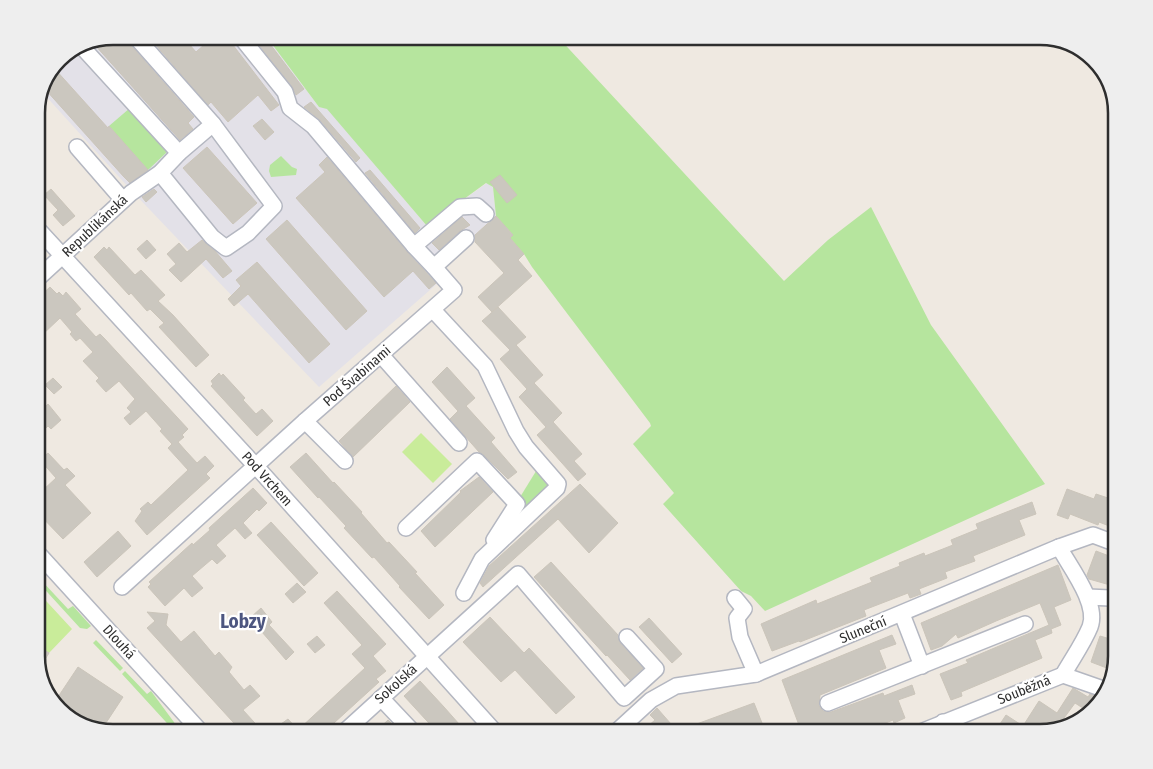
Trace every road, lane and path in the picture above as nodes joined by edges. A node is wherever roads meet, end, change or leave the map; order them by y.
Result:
1 (143, 45) edge
2 (247, 45) edge
3 (86, 51) edge
4 (213, 124) junction
5 (77, 147) dead end
6 (179, 153) junction
7 (160, 173) junction
8 (127, 196) junction
9 (486, 214) dead end
10 (45, 237) edge
11 (466, 238) dead end
12 (414, 246) junction
13 (63, 256) junction
14 (434, 266) junction
15 (45, 272) edge
16 (433, 310) junction
17 (381, 355) junction
18 (306, 421) junction
19 (459, 443) dead end
20 (345, 462) dead end
21 (256, 466) junction
22 (406, 528) dead end
23 (1108, 541) edge
24 (1059, 547) junction
25 (482, 560) junction
26 (45, 561) edge
27 (122, 587) dead end
28 (464, 593) dead end
29 (1088, 597) junction
30 (735, 598) dead end
31 (1108, 598) edge
32 (902, 614) junction
33 (1025, 624) dead end
34 (627, 637) dead end
35 (427, 656) junction
36 (922, 666) junction
37 (756, 674) junction
38 (1063, 675) junction
39 (1100, 688) edge
40 (381, 698) junction
41 (828, 703) dead end
42 (194, 724) edge
43 (353, 724) edge
44 (406, 724) edge
45 (488, 724) edge
46 (625, 724) edge
47 (948, 724) edge

1 - 4 street
2 - 12 street
3 - 6 street
4 - 6 street, Republikánská
4 - 7 street
5 - 8 street
6 - 7 street, Republikánská
7 - 8 street, Republikánská
8 - 13 street, Republikánská
9 - 12 street
10 - 13 street, Pod Vrchem
11 - 14 street
12 - 14 street
13 - 15 street, Republikánská
13 - 21 street, Pod Vrchem
14 - 16 street, Pod Švabinami
16 - 17 street, Pod Švabinami
16 - 25 street
17 - 18 street, Pod Švabinami
17 - 19 street
18 - 20 street
18 - 21 street, Pod Švabinami
21 - 27 street, Pod Švabinami
21 - 35 street, Pod Vrchem
22 - 25 street
23 - 24 street, Sluneční
24 - 29 street
24 - 32 street, Sluneční
25 - 28 street
26 - 42 street, Dlouhá
29 - 31 street
29 - 38 street
30 - 37 street
32 - 36 street
32 - 37 street, Sluneční
33 - 36 street
34 - 35 street, Sokolská
35 - 40 street, Sokolská
35 - 45 street, Pod Vrchem
36 - 41 street
37 - 46 street, Sluneční
38 - 39 street, Souběžná
38 - 47 street, Souběžná
40 - 43 street, Sokolská
40 - 44 street

